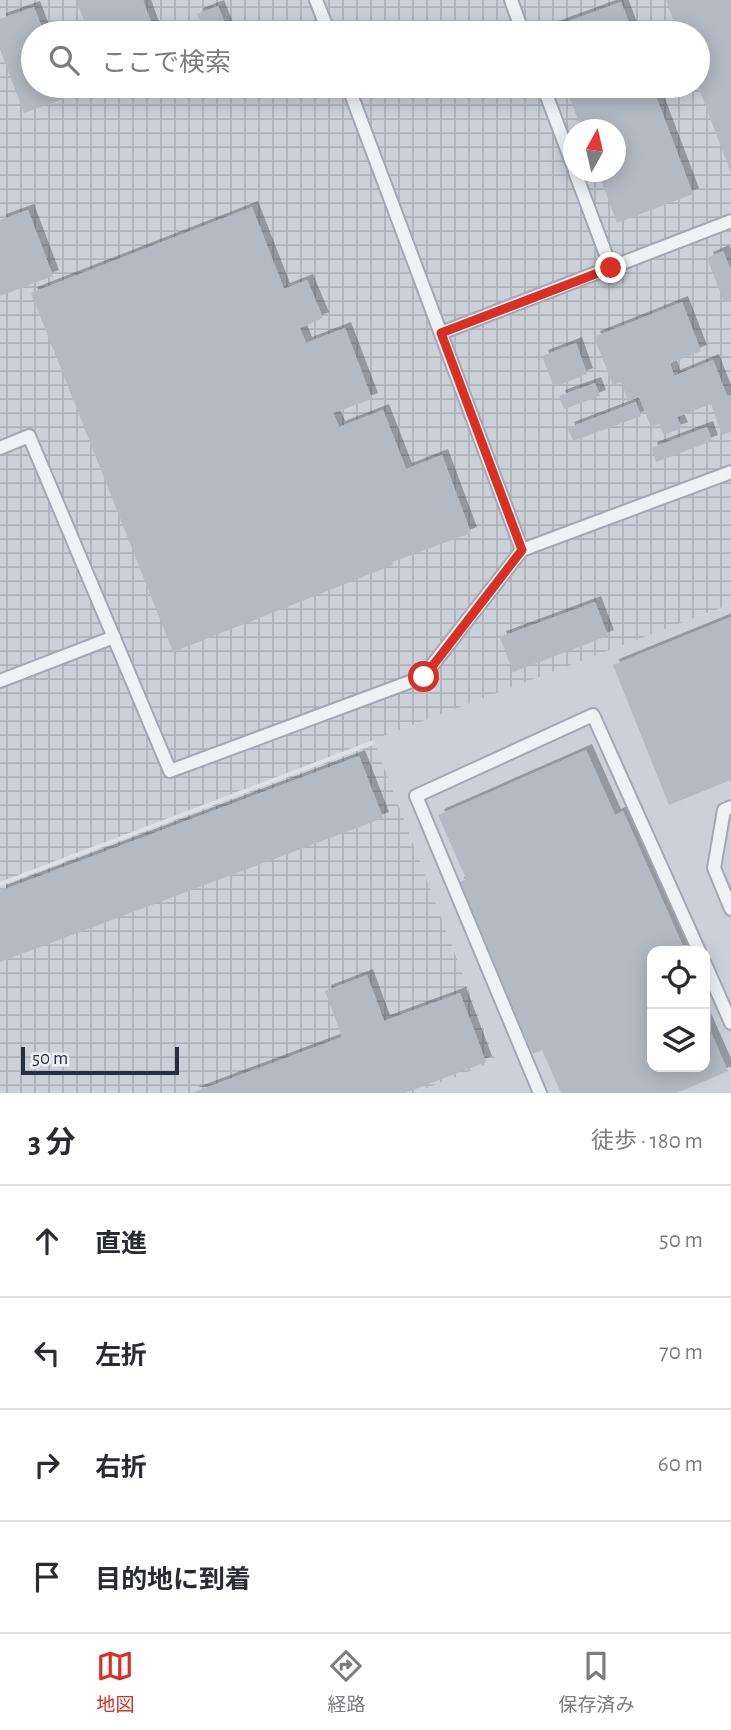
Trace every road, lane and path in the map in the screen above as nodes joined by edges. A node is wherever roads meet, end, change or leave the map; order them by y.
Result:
1 (317, 0) edge
2 (511, 0) edge
3 (325, 21) edge
4 (519, 21) edge
5 (353, 98) edge
6 (547, 98) edge
7 (563, 140) edge
8 (579, 182) edge
9 (731, 221) edge
10 (611, 268) junction
11 (441, 333) junction
12 (0, 448) edge
13 (731, 472) edge
14 (522, 550) junction
15 (114, 637) junction
16 (0, 681) edge
17 (731, 807) edge
18 (731, 909) edge
19 (697, 946) edge
20 (710, 975) edge
21 (731, 1023) edge
22 (540, 1093) edge

1 - 3 lane
2 - 4 lane
5 - 11 lane
6 - 7 lane
8 - 10 lane
9 - 10 lane
10 - 11 lane
11 - 14 lane
12 - 15 lane
13 - 14 lane
14 - 15 lane
15 - 16 lane
17 - 18 lane
19 - 22 lane
20 - 21 lane

